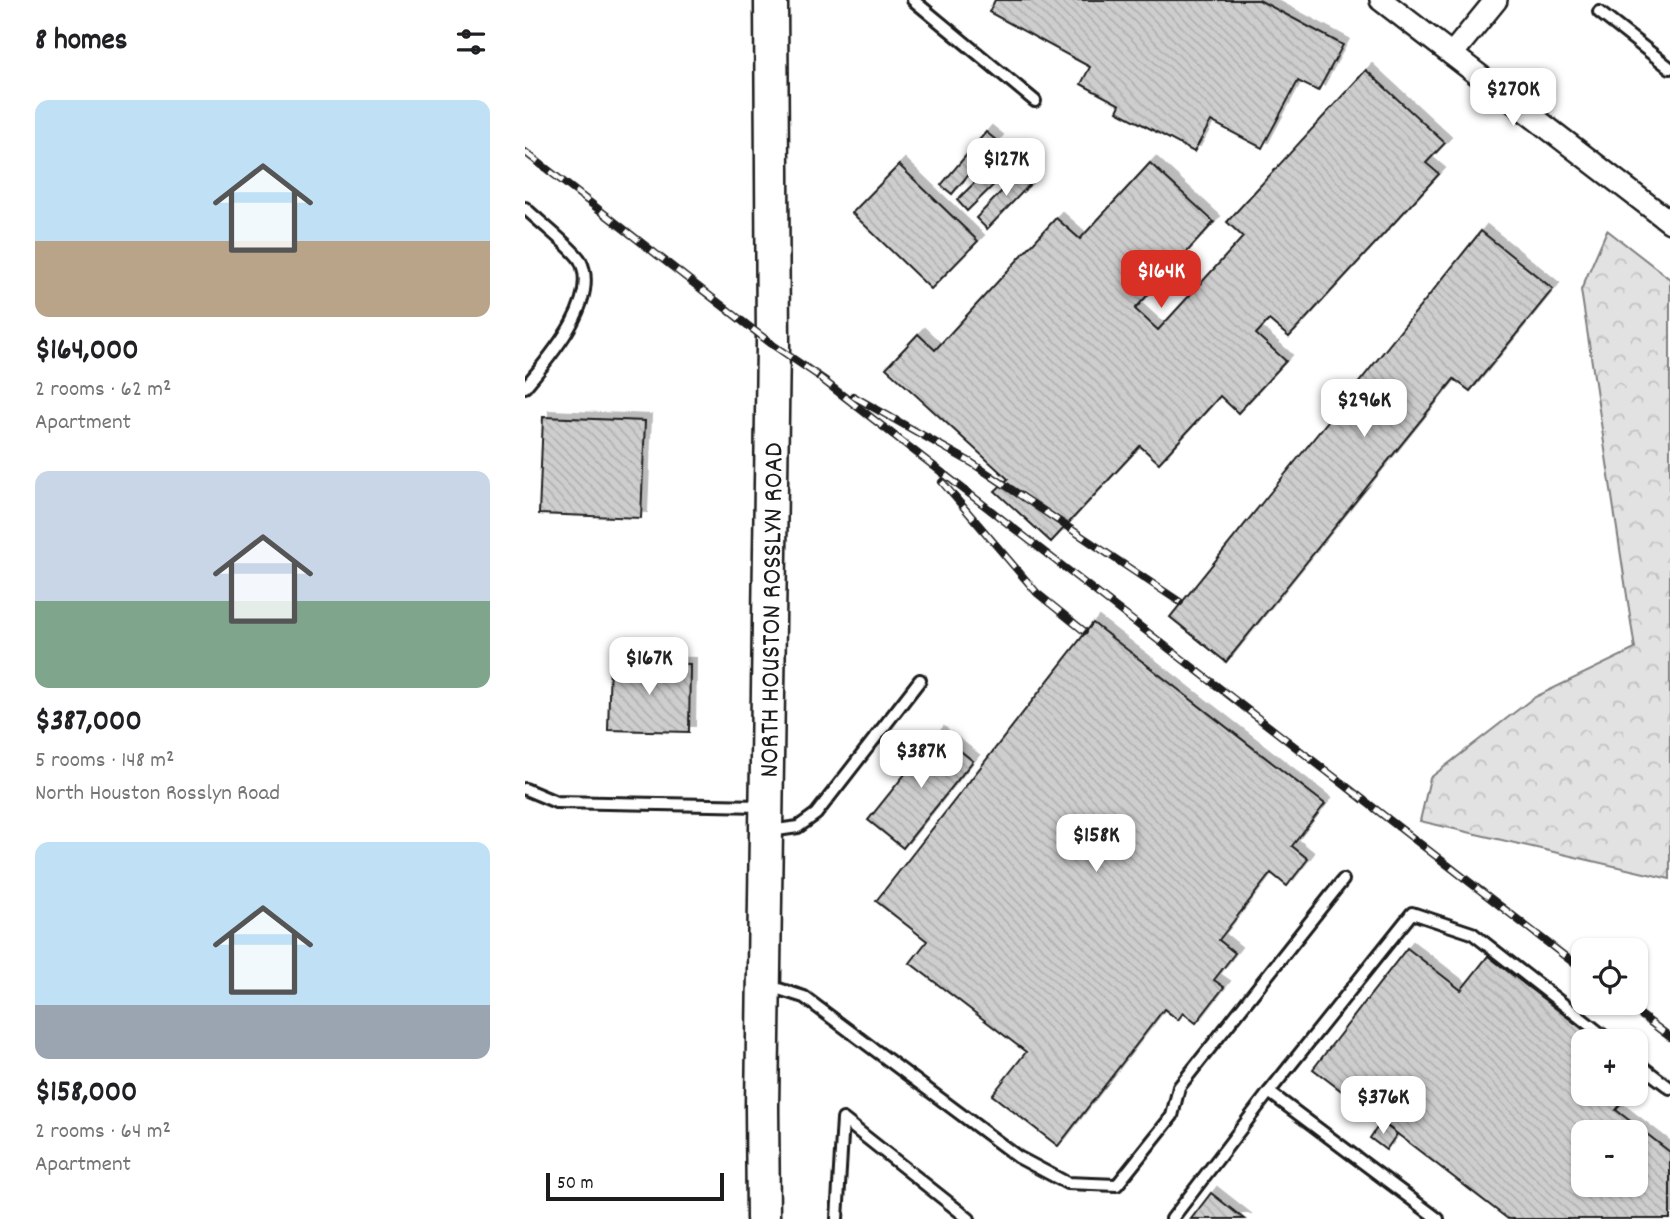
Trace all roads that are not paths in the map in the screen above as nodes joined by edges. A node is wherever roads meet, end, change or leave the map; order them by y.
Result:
1 (771, 0) edge
2 (913, 0) edge
3 (1381, 0) edge
4 (1496, 0) edge
5 (1599, 12) dead end
6 (1452, 54) junction
7 (1670, 68) edge
8 (1035, 101) dead end
9 (525, 208) edge
10 (1668, 215) edge
11 (525, 387) edge
12 (920, 680) dead end
13 (525, 789) edge
14 (768, 819) junction
15 (1343, 880) dead end
16 (764, 984) junction
17 (1595, 1029) edge
18 (1648, 1071) edge
19 (1670, 1088) edge
20 (1269, 1092) junction
21 (764, 1219) edge
22 (837, 1219) edge
23 (969, 1219) edge
24 (1172, 1219) edge
25 (1438, 1219) edge

1 - 14 street, NORTH HOUSTON ROSSLYN ROAD
2 - 8 lane
3 - 6 street
4 - 6 street
5 - 7 lane
6 - 10 street
9 - 11 lane
12 - 14 lane
13 - 14 lane
14 - 16 street, NORTH HOUSTON ROSSLYN ROAD
15 - 16 lane
16 - 21 street, NORTH HOUSTON ROSSLYN ROAD
17 - 20 lane
18 - 19 lane
20 - 24 lane
20 - 25 lane
22 - 23 lane

